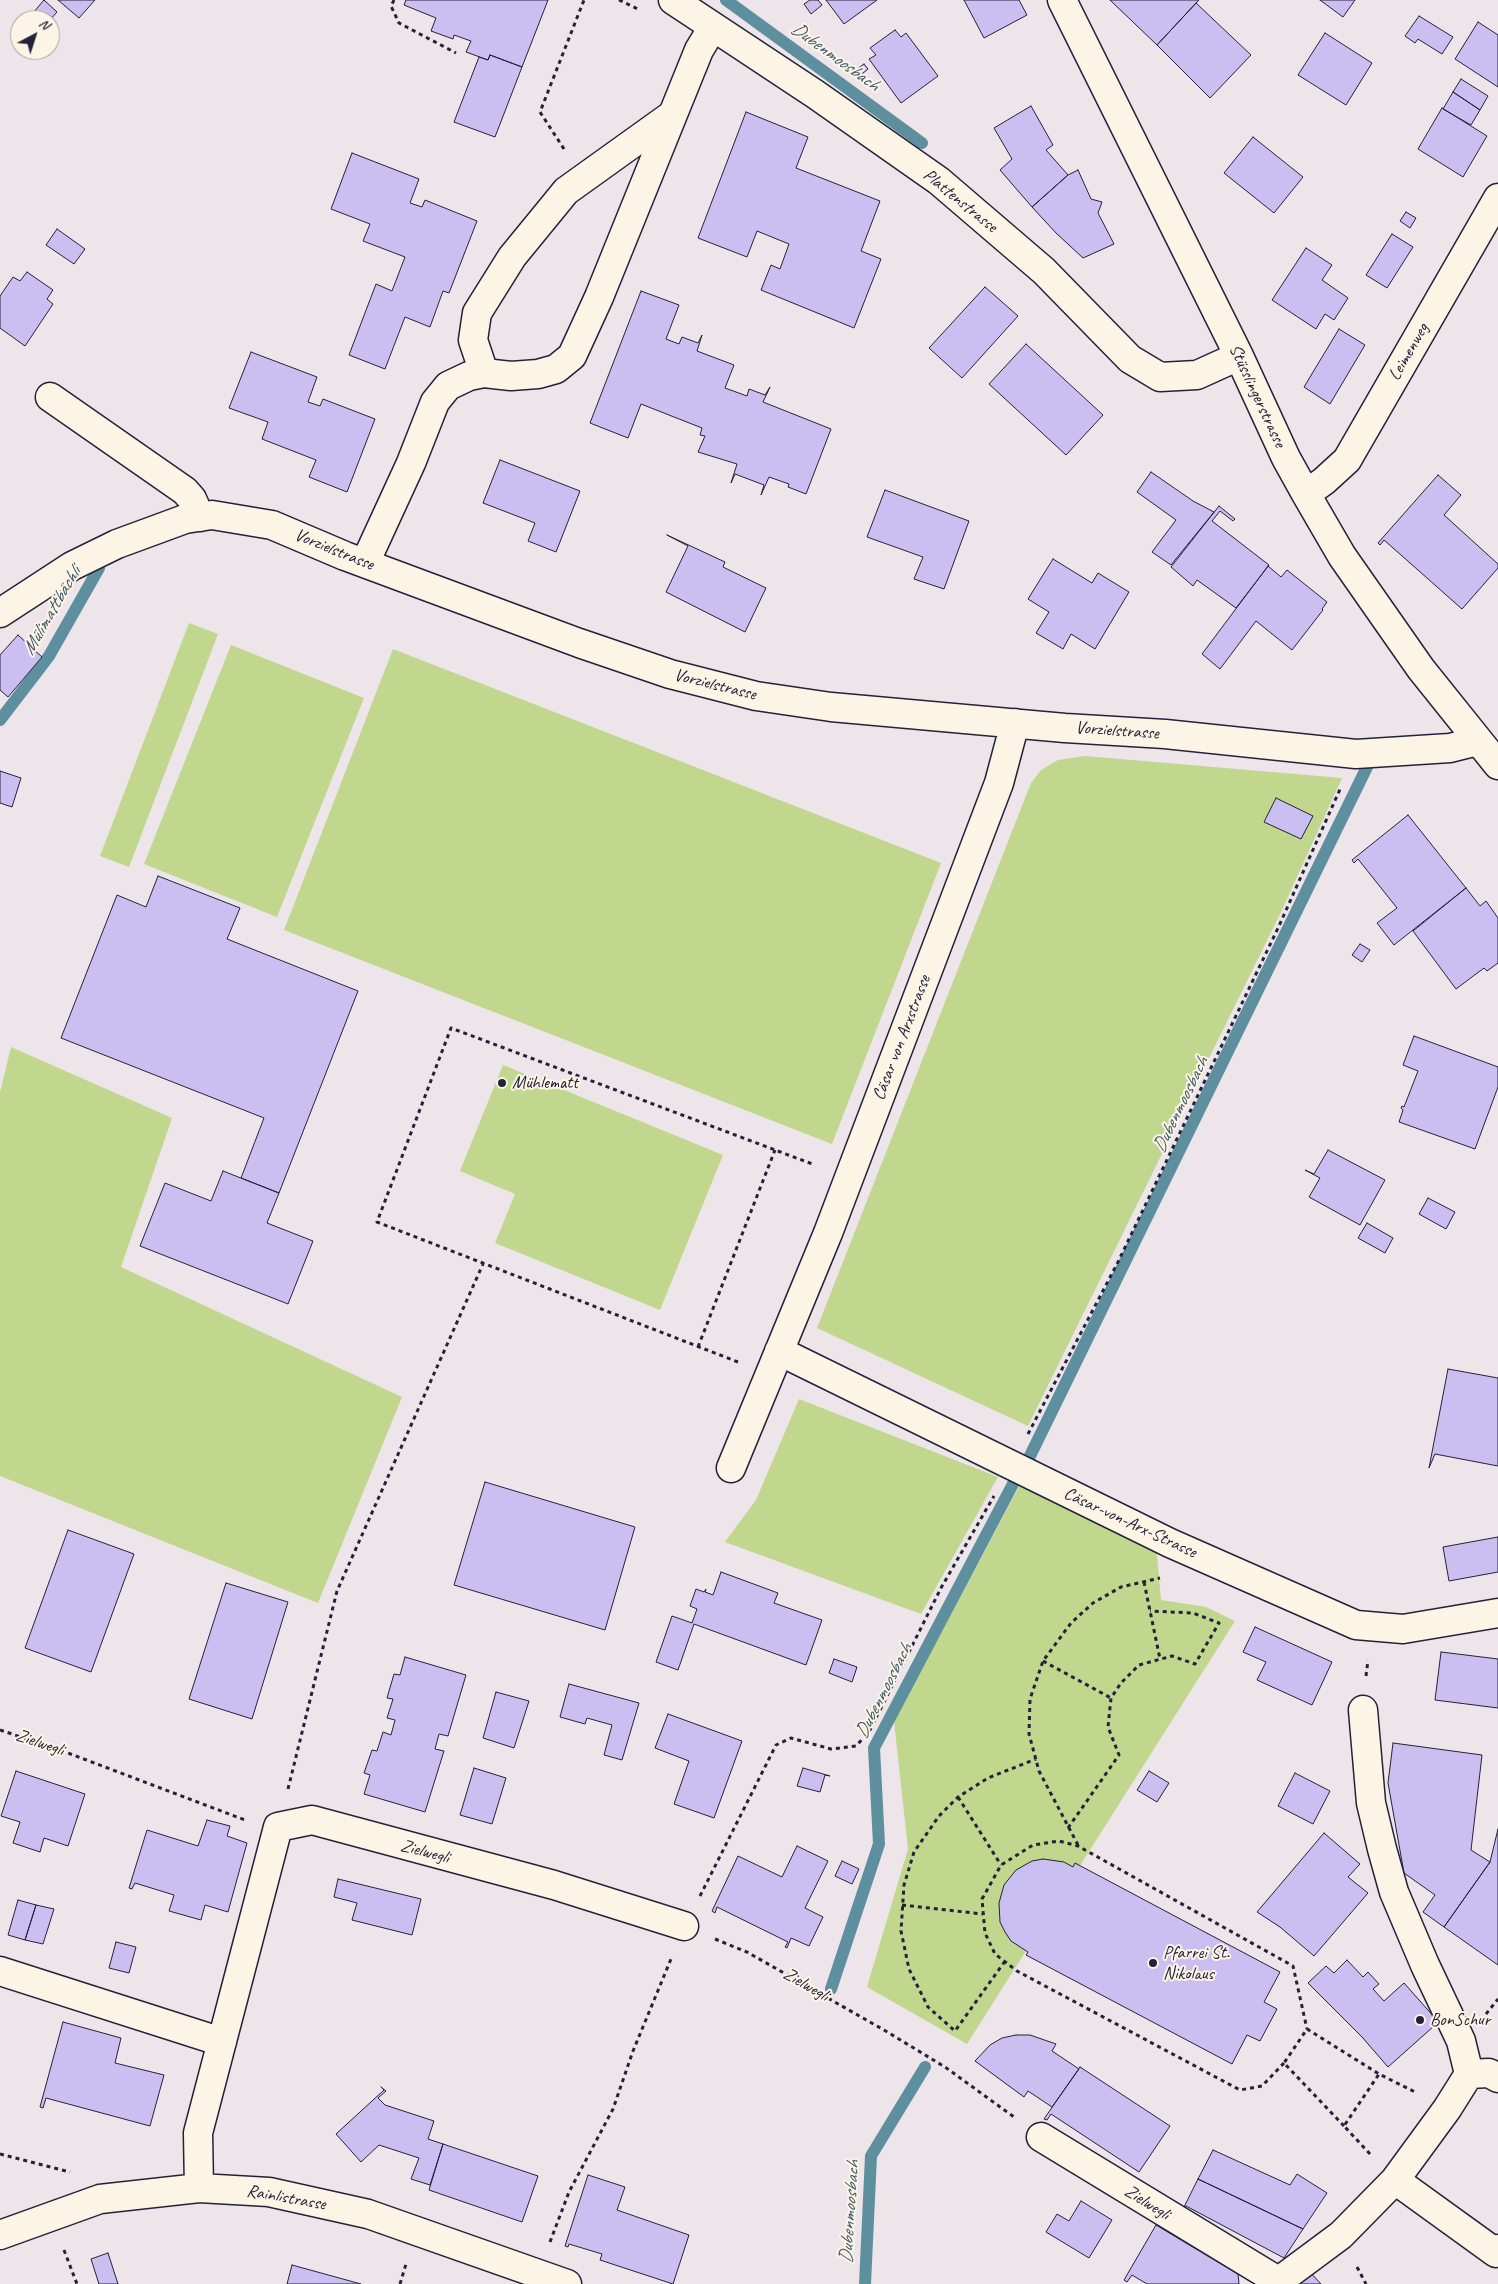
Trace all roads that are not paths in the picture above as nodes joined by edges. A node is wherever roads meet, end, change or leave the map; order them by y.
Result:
1 (673, 0) edge
2 (1062, 0) edge
3 (713, 27) junction
4 (672, 115) junction
5 (1498, 198) edge
6 (1239, 356) junction
7 (484, 373) junction
8 (50, 397) dead end
9 (1306, 494) junction
10 (200, 517) junction
11 (365, 563) junction
12 (0, 613) edge
13 (1015, 723) junction
14 (1478, 741) junction
15 (1498, 764) edge
16 (774, 1362) junction
17 (731, 1468) dead end
18 (1498, 1613) edge
19 (1363, 1710) road end
20 (684, 1926) road end
21 (0, 1971) edge
22 (222, 2042) junction
23 (1469, 2074) junction
24 (1498, 2078) edge
25 (1040, 2137) road end
26 (1395, 2180) junction
27 (199, 2188) junction
28 (0, 2234) edge
29 (1498, 2249) edge
30 (1276, 2282) edge
31 (567, 2284) edge

1 - 3 street, Plattenstrasse
2 - 6 street, Stüsslingerstrasse
3 - 4 street
3 - 6 street, Plattenstrasse
4 - 7 street
4 - 7 street
5 - 9 street, Leimenweg
6 - 9 street, Stüsslingerstrasse
7 - 11 street
8 - 10 street
9 - 14 street, Stüsslingerstrasse
10 - 11 street, Vorzielstrasse
10 - 12 street, Vorzielstrasse
11 - 13 street, Vorzielstrasse
13 - 14 street, Vorzielstrasse
13 - 16 street, Cäsar von Arxstrasse
14 - 15 street, Stüsslingerstrasse
16 - 17 street, Cäsar von Arxstrasse
16 - 18 street, Cäsar-von-Arx-Strasse
19 - 23 street
20 - 22 street, Zielwegli
21 - 22 street
22 - 27 street
23 - 24 street
23 - 26 street
25 - 30 street, Zielwegli
26 - 29 street
26 - 30 street
27 - 28 street, Rainlistrasse
27 - 31 street, Rainlistrasse

